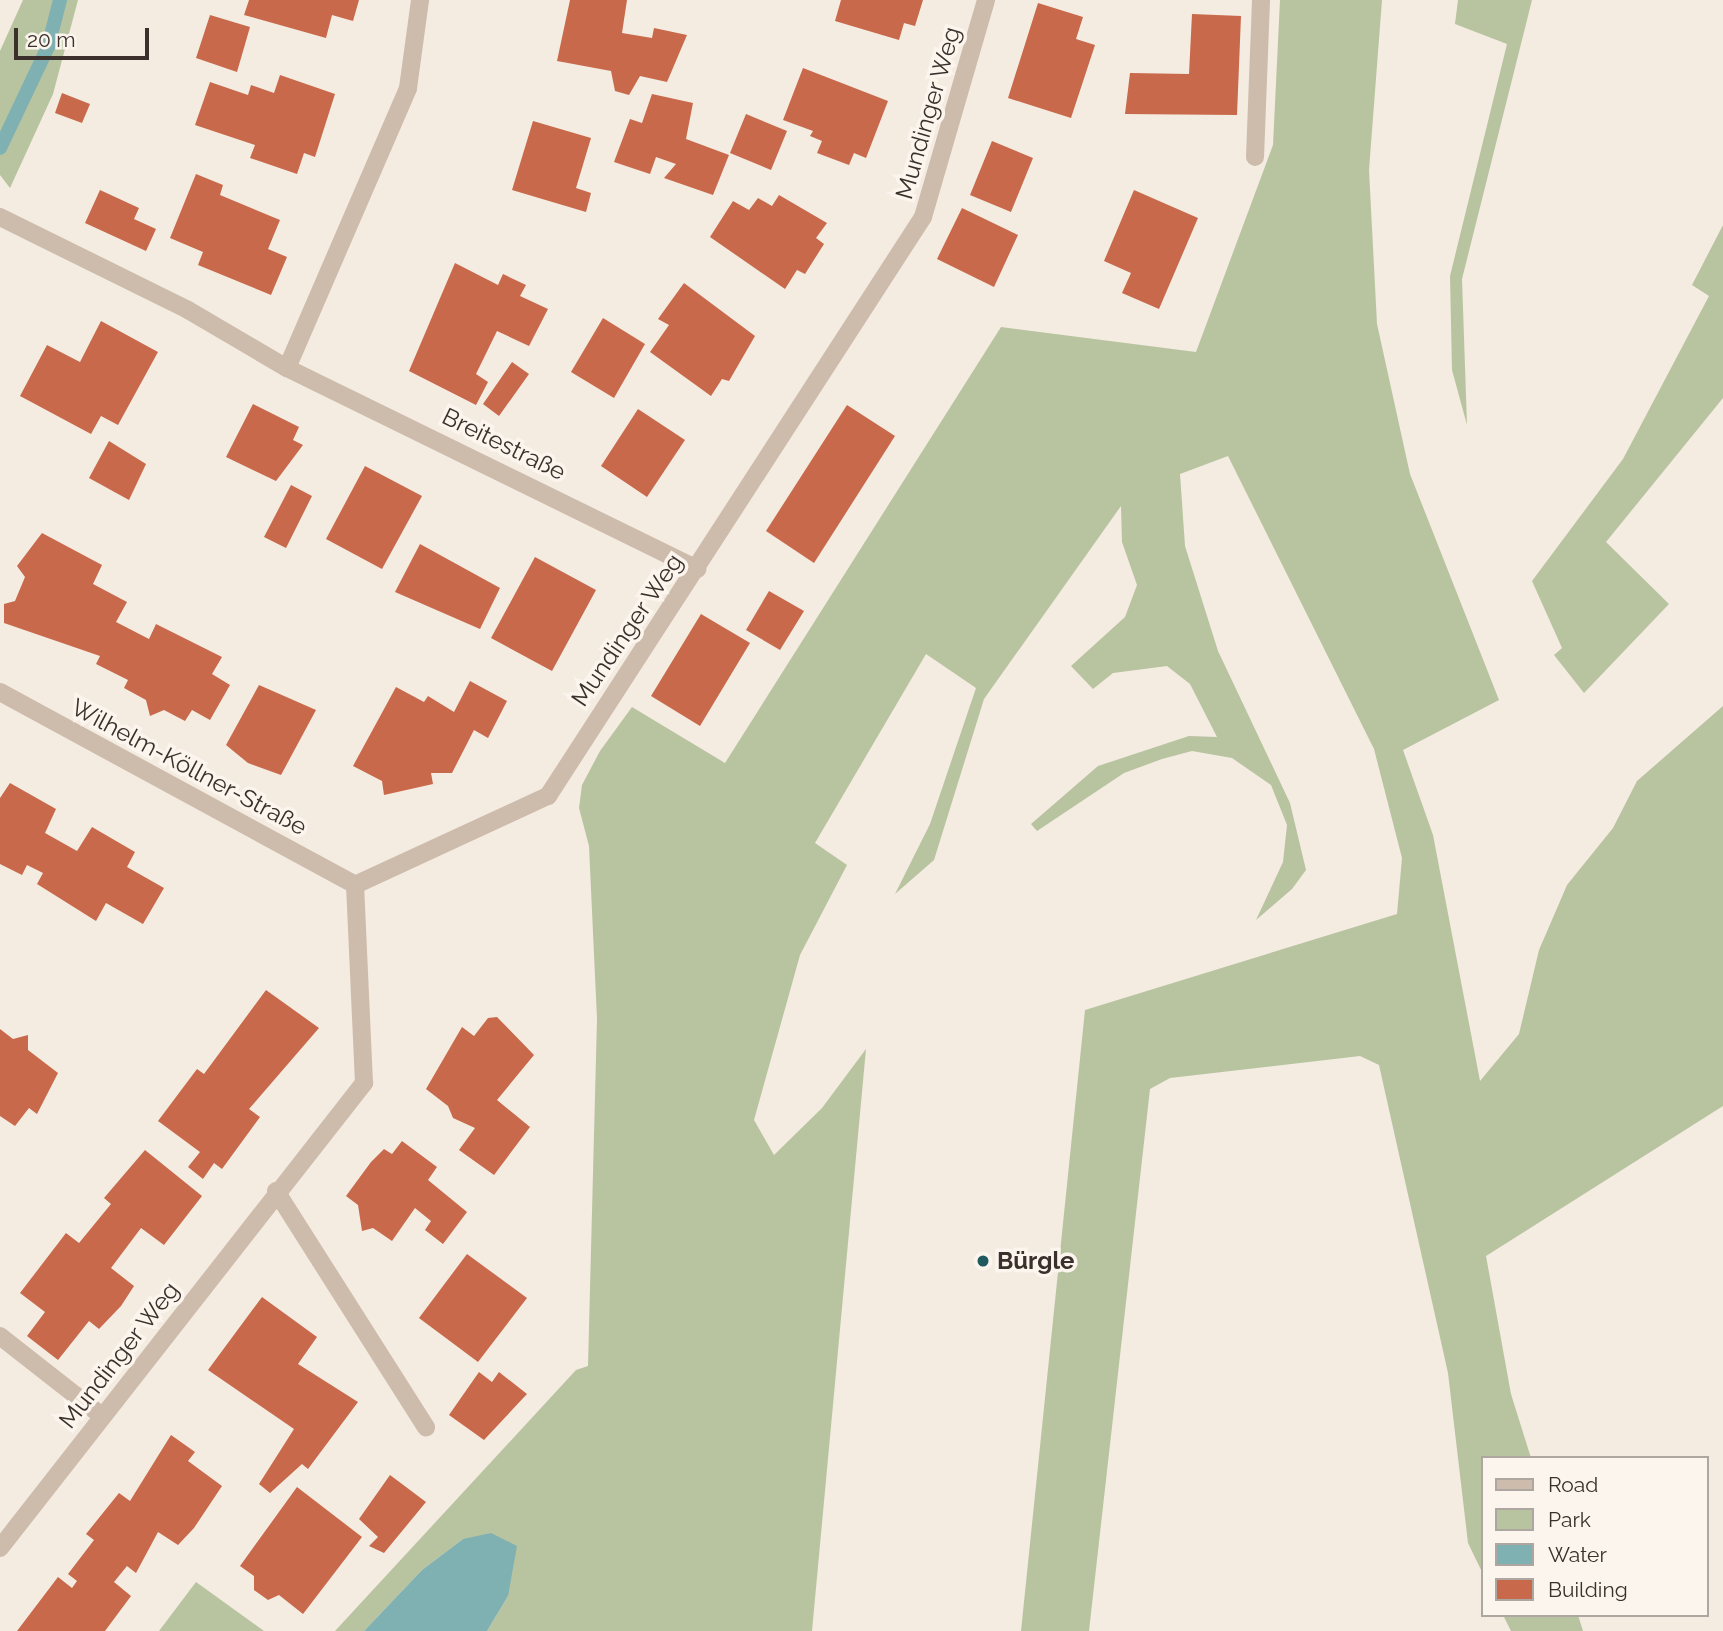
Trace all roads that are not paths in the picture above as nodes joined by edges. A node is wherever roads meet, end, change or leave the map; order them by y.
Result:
1 (420, 0) edge
2 (986, 0) edge
3 (1261, 0) edge
4 (1255, 157) dead end
5 (0, 217) edge
6 (288, 368) junction
7 (697, 569) junction
8 (0, 692) edge
9 (355, 885) junction
10 (276, 1191) junction
11 (0, 1336) edge
12 (102, 1416) junction
13 (426, 1427) dead end
14 (0, 1548) edge

1 - 6 street
2 - 7 street, Mundinger Weg
3 - 4 street
5 - 6 street, Breitestraße
6 - 7 street, Breitestraße
7 - 9 street, Mundinger Weg
8 - 9 street, Wilhelm-Köllner-Straße
9 - 10 street, Mundinger Weg
10 - 12 street, Mundinger Weg
10 - 13 street
11 - 12 street
12 - 14 street, Mundinger Weg

